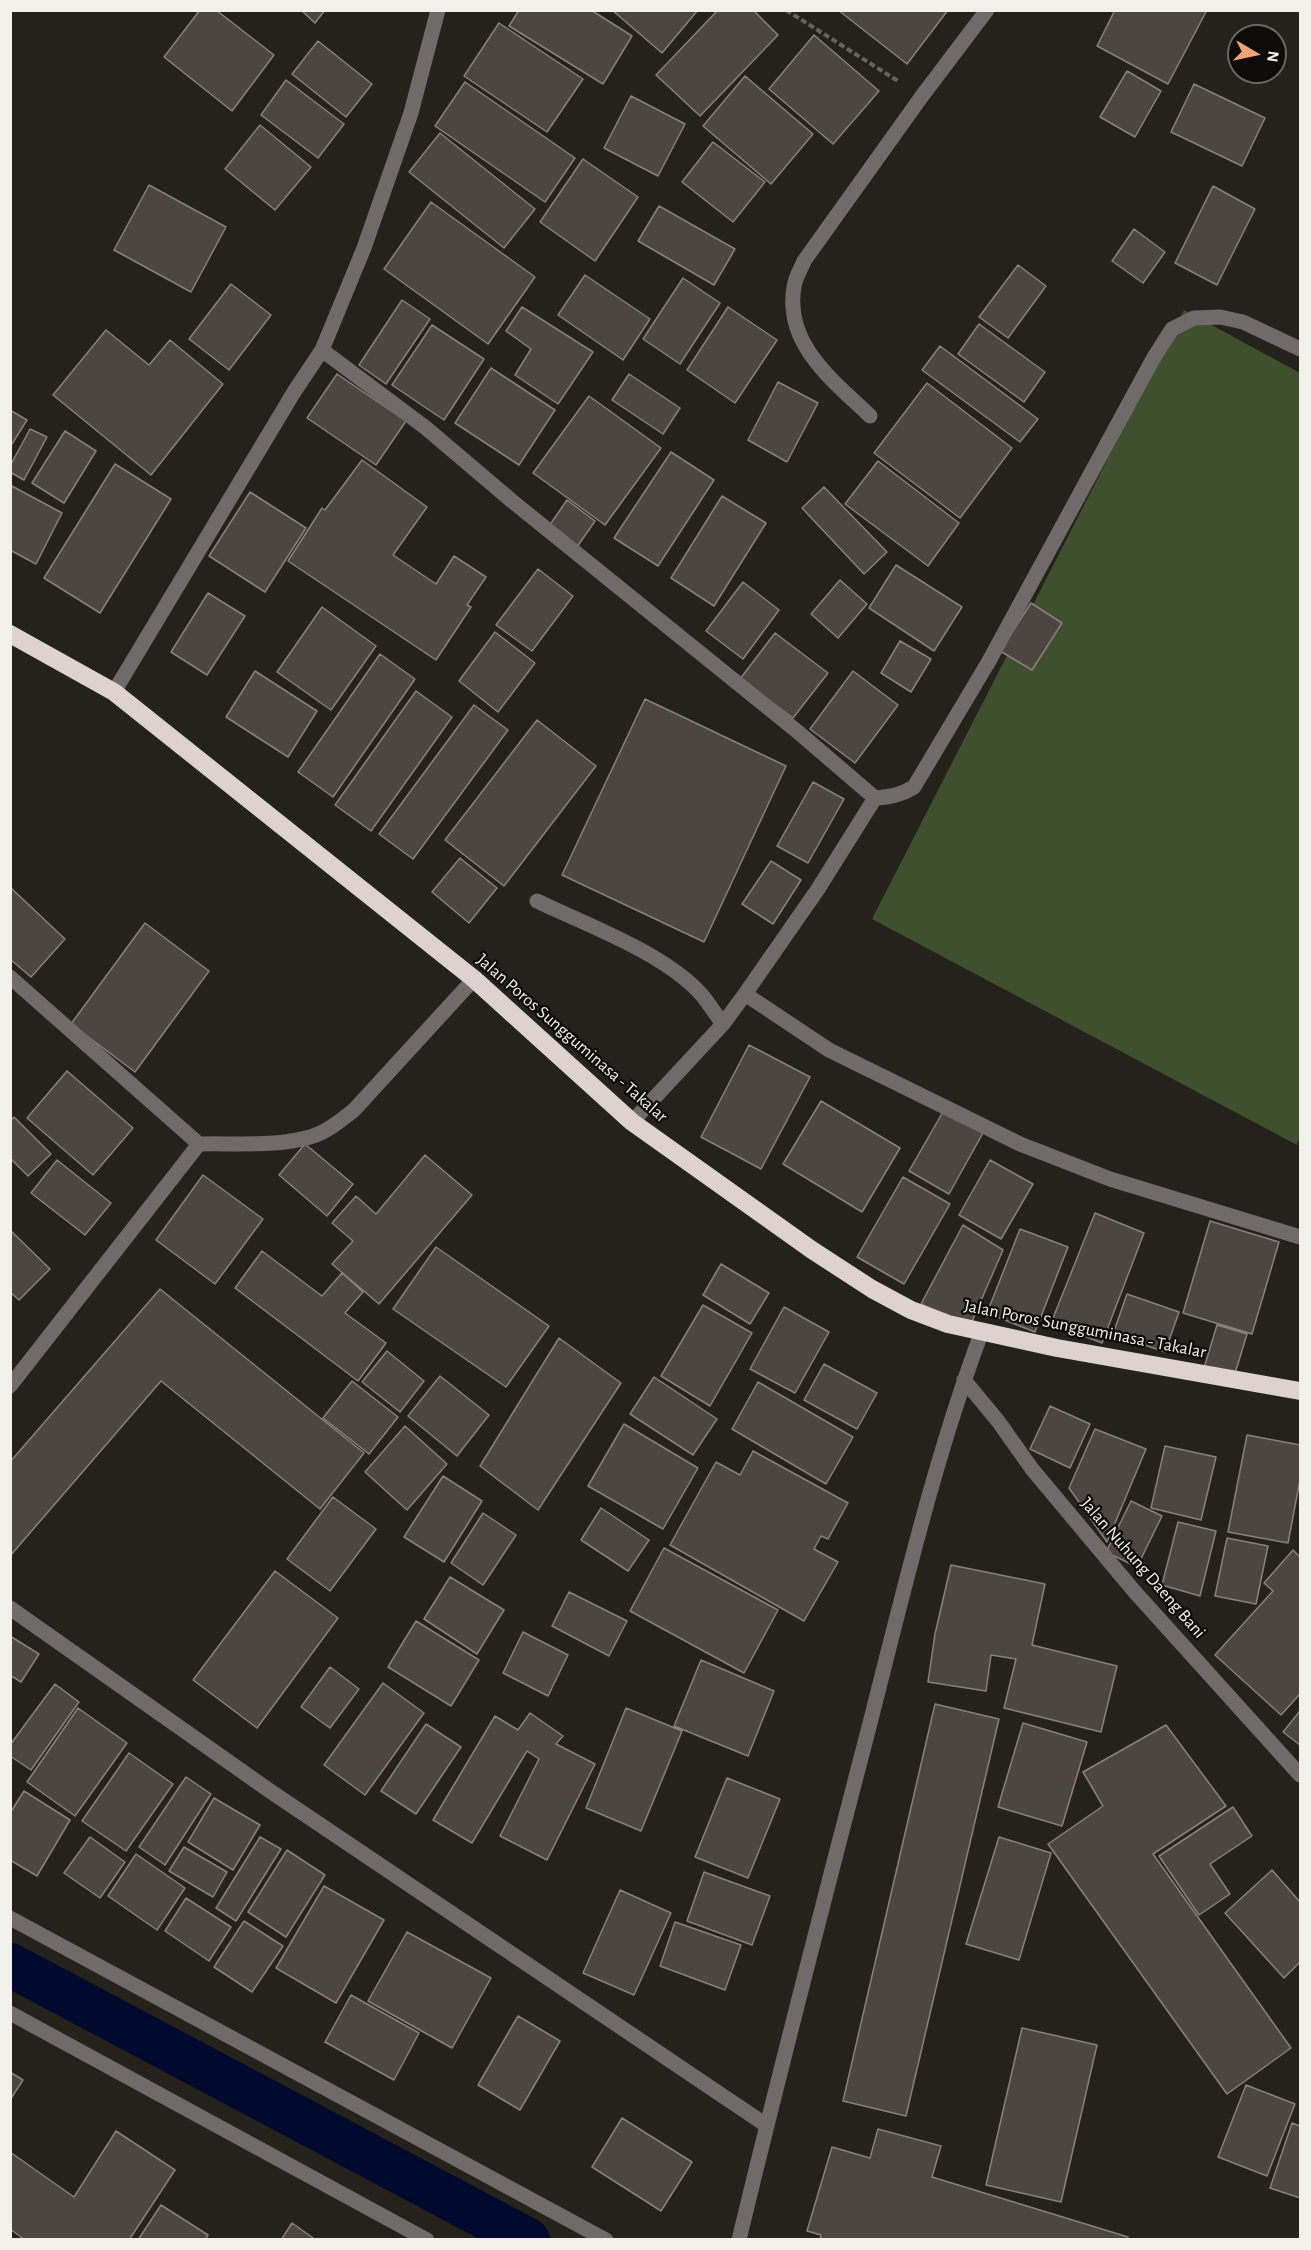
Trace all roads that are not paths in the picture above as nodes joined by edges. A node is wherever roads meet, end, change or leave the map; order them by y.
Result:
1 (438, 10) edge
2 (987, 10) edge
3 (1300, 349) edge
4 (321, 350) junction
5 (870, 416) dead end
6 (10, 634) edge
7 (114, 692) junction
8 (876, 798) junction
9 (537, 901) dead end
10 (10, 977) edge
11 (474, 979) junction
12 (745, 994) junction
13 (723, 1024) junction
14 (632, 1122) junction
15 (199, 1144) junction
16 (1300, 1237) edge
17 (982, 1331) junction
18 (964, 1380) junction
19 (10, 1386) edge
20 (1300, 1391) edge
21 (10, 1608) edge
22 (1300, 1775) edge
23 (10, 1918) edge
24 (10, 2013) edge
25 (766, 2125) junction
26 (427, 2240) edge
27 (606, 2240) edge
28 (739, 2240) edge

1 - 4 street
2 - 5 street
3 - 8 street
4 - 7 street
4 - 8 street
6 - 7 highway, Jalan Poros Sungguminasa - Takalar
7 - 11 highway, Jalan Poros Sungguminasa - Takalar
8 - 12 street
9 - 13 street
10 - 15 street
11 - 14 highway, Jalan Poros Sungguminasa - Takalar
11 - 15 street
12 - 13 street
12 - 16 street
13 - 14 street
14 - 17 highway, Jalan Poros Sungguminasa - Takalar
15 - 19 street
17 - 18 street
17 - 20 highway, Jalan Poros Sungguminasa - Takalar
18 - 22 street, Jalan Nuhung Daeng Bani
18 - 25 street
21 - 25 street
23 - 27 street
24 - 26 street
25 - 28 street

